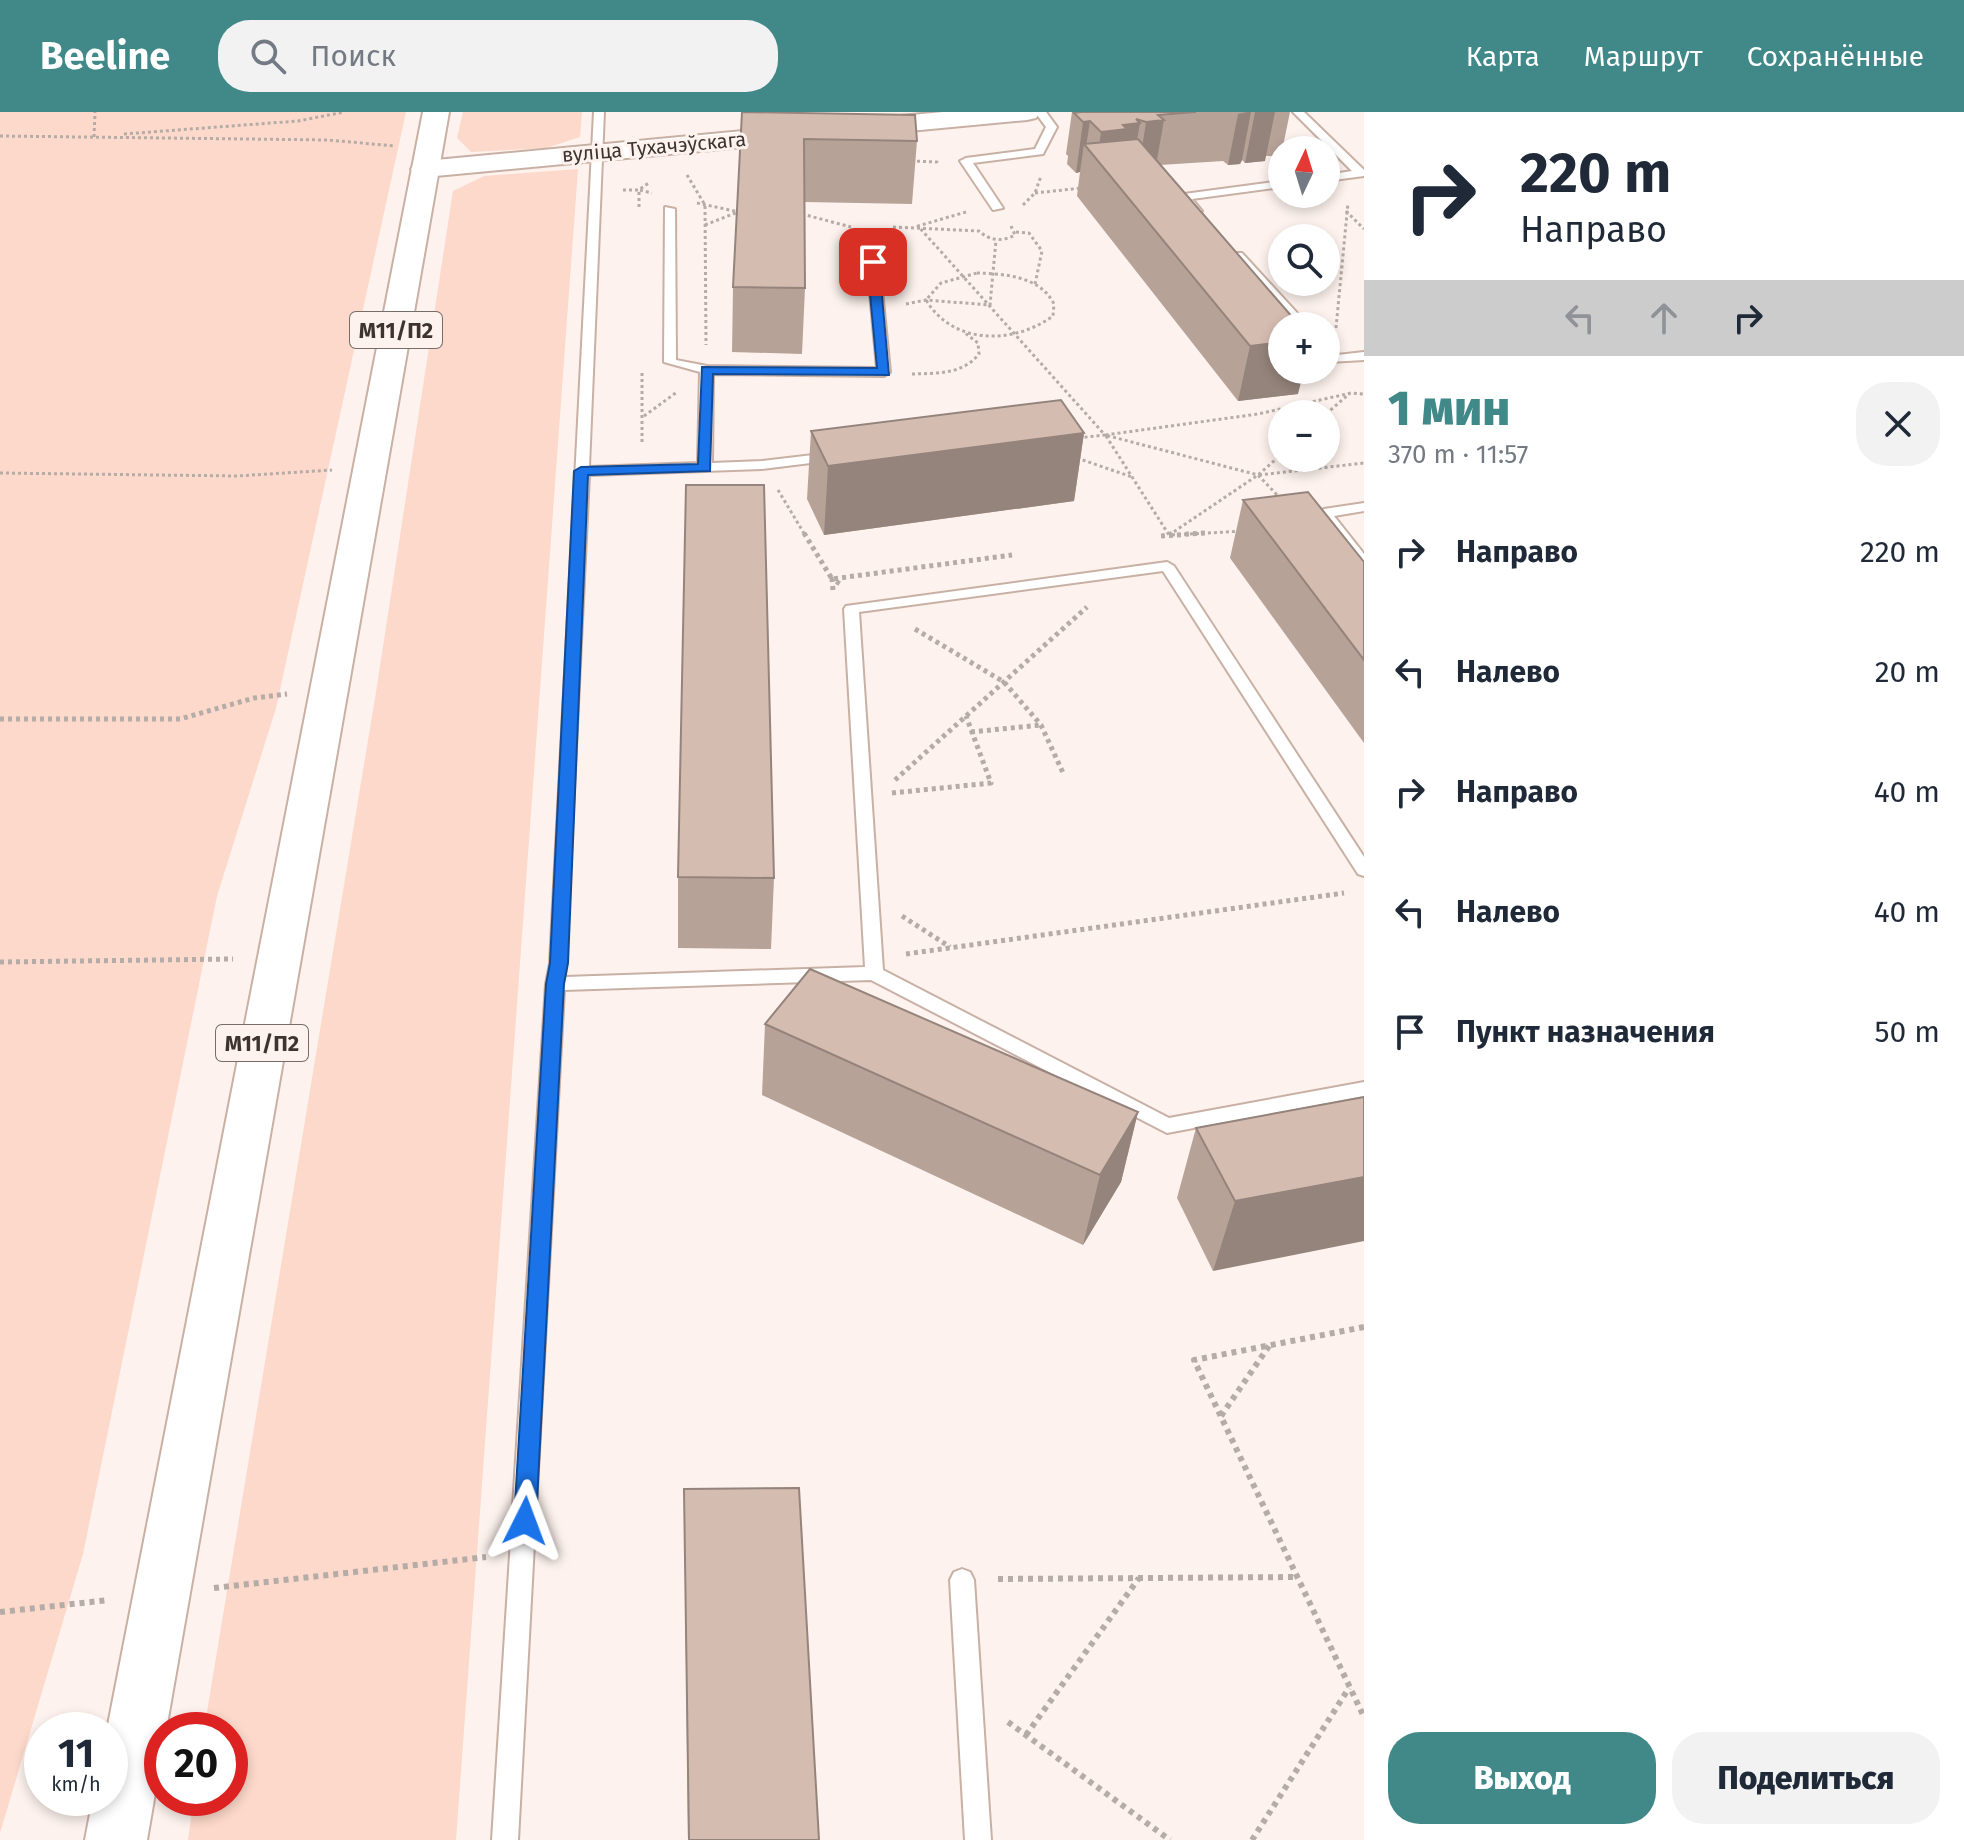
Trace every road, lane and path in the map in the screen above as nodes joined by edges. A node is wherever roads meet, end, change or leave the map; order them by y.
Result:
1 (95, 112) edge
2 (344, 112) edge
3 (436, 112) edge
4 (599, 112) edge
5 (1027, 112) edge
6 (1040, 112) edge
7 (1298, 112) edge
8 (0, 136) edge
9 (92, 137) junction
10 (599, 151) junction
11 (1039, 152) junction
12 (426, 159) junction
13 (681, 165) dead end
14 (1362, 173) edge
15 (1340, 176) edge
16 (1268, 186) edge
17 (1092, 187) dead end
18 (1035, 193) junction
19 (1022, 206) dead end
20 (997, 208) dead end
21 (669, 209) dead end
22 (1345, 211) junction
23 (739, 212) edge
24 (1015, 215) dead end
25 (1206, 221) edge
26 (1008, 224) dead end
27 (705, 225) junction
28 (918, 226) dead end
29 (1364, 229) edge
30 (1016, 232) dead end
31 (871, 239) dead end
32 (996, 240) dead end
33 (1227, 244) edge
34 (993, 273) junction
35 (963, 275) junction
36 (1035, 284) junction
37 (926, 300) junction
38 (990, 305) junction
39 (878, 308) junction
40 (1290, 312) edge
41 (1334, 312) edge
42 (964, 332) junction
43 (1014, 335) junction
44 (1340, 355) edge
45 (1364, 356) edge
46 (1340, 366) edge
47 (707, 370) junction
48 (884, 372) junction
49 (1351, 393) junction
50 (1364, 394) edge
51 (1340, 402) edge
52 (1105, 435) junction
53 (1077, 438) dead end
54 (841, 456) edge
55 (1076, 458) edge
56 (1364, 463) edge
57 (762, 465) junction
58 (1268, 466) edge
59 (705, 468) junction
60 (369, 470) junction
61 (581, 471) junction
62 (0, 473) edge
63 (1258, 475) junction
64 (1132, 477) junction
65 (1364, 507) edge
66 (1331, 523) junction
67 (1247, 531) edge
68 (1169, 535) junction
69 (1154, 537) dead end
70 (1016, 555) dead end
71 (1364, 562) edge
72 (1124, 574) junction
73 (328, 690) junction
74 (966, 716) junction
75 (0, 719) edge
76 (1041, 725) dead end
77 (971, 732) junction
78 (878, 795) junction
79 (864, 807) junction
80 (1364, 870) edge
81 (1349, 892) dead end
82 (871, 896) junction
83 (950, 947) junction
84 (278, 958) junction
85 (0, 962) edge
86 (873, 966) junction
87 (555, 984) junction
88 (1364, 1089) edge
89 (1364, 1327) edge
90 (1270, 1345) junction
91 (1221, 1416) junction
92 (523, 1552) junction
93 (1297, 1577) junction
94 (1139, 1578) junction
95 (962, 1580) joint
96 (160, 1594) junction
97 (0, 1612) edge
98 (1349, 1688) junction
99 (969, 1694) junction
100 (1364, 1717) edge
101 (1026, 1735) junction
102 (116, 1840) edge
103 (505, 1840) edge
104 (978, 1840) edge
105 (1170, 1840) edge
106 (1252, 1840) edge

1 - 9 path
2 - 9 path
3 - 12 main road, М11/П2
4 - 10 lane
5 - 10 main road, вуліца Тухачэўскага
6 - 11 lane
7 - 14 lane
8 - 9 path
9 - 12 path
10 - 12 main road, вуліца Тухачэўскага
10 - 61 lane
11 - 18 path
11 - 20 lane
12 - 60 main road, М11/П2
13 - 27 path
14 - 15 lane
14 - 22 path
16 - 25 lane
17 - 18 path
18 - 19 path
21 - 47 lane
22 - 29 path
22 - 41 path
23 - 27 path
24 - 26 path
27 - 47 path
28 - 35 path
30 - 36 path
31 - 39 lane
32 - 34 path
33 - 40 lane
34 - 35 path
34 - 36 path
34 - 38 path
35 - 37 path
35 - 38 path
36 - 43 path
37 - 38 path
37 - 39 path
37 - 42 path
38 - 43 path
39 - 48 lane
42 - 43 path
42 - 48 path
43 - 52 path
44 - 45 lane
46 - 50 path
47 - 48 lane
47 - 59 lane
49 - 50 path
49 - 51 path
49 - 52 path
52 - 53 path
52 - 63 path
52 - 64 path
54 - 57 lane
55 - 64 path
56 - 63 path
57 - 59 lane
57 - 70 path
58 - 63 path
59 - 61 lane
60 - 62 path
60 - 73 main road, М11/П2
61 - 87 lane
63 - 66 path
63 - 68 path
64 - 68 path
65 - 66 lane
66 - 71 lane
67 - 68 path
68 - 69 path
68 - 72 path
72 - 74 path
72 - 79 lane
72 - 80 lane
73 - 75 path
73 - 84 main road, М11/П2
74 - 77 path
74 - 78 path
76 - 77 path
77 - 78 path
78 - 79 path
79 - 82 lane
81 - 83 path
82 - 83 path
82 - 86 lane
83 - 86 path
84 - 85 path
84 - 96 main road, М11/П2
86 - 87 lane
86 - 88 lane
87 - 92 lane
89 - 90 path
90 - 91 path
90 - 91 path
91 - 93 path
92 - 96 path
92 - 103 lane
93 - 94 path
93 - 98 path
94 - 95 path
94 - 101 path
95 - 99 lane
96 - 97 path
96 - 102 main road, М11/П2
98 - 100 path
98 - 106 path
99 - 101 path
99 - 104 lane
101 - 105 path

